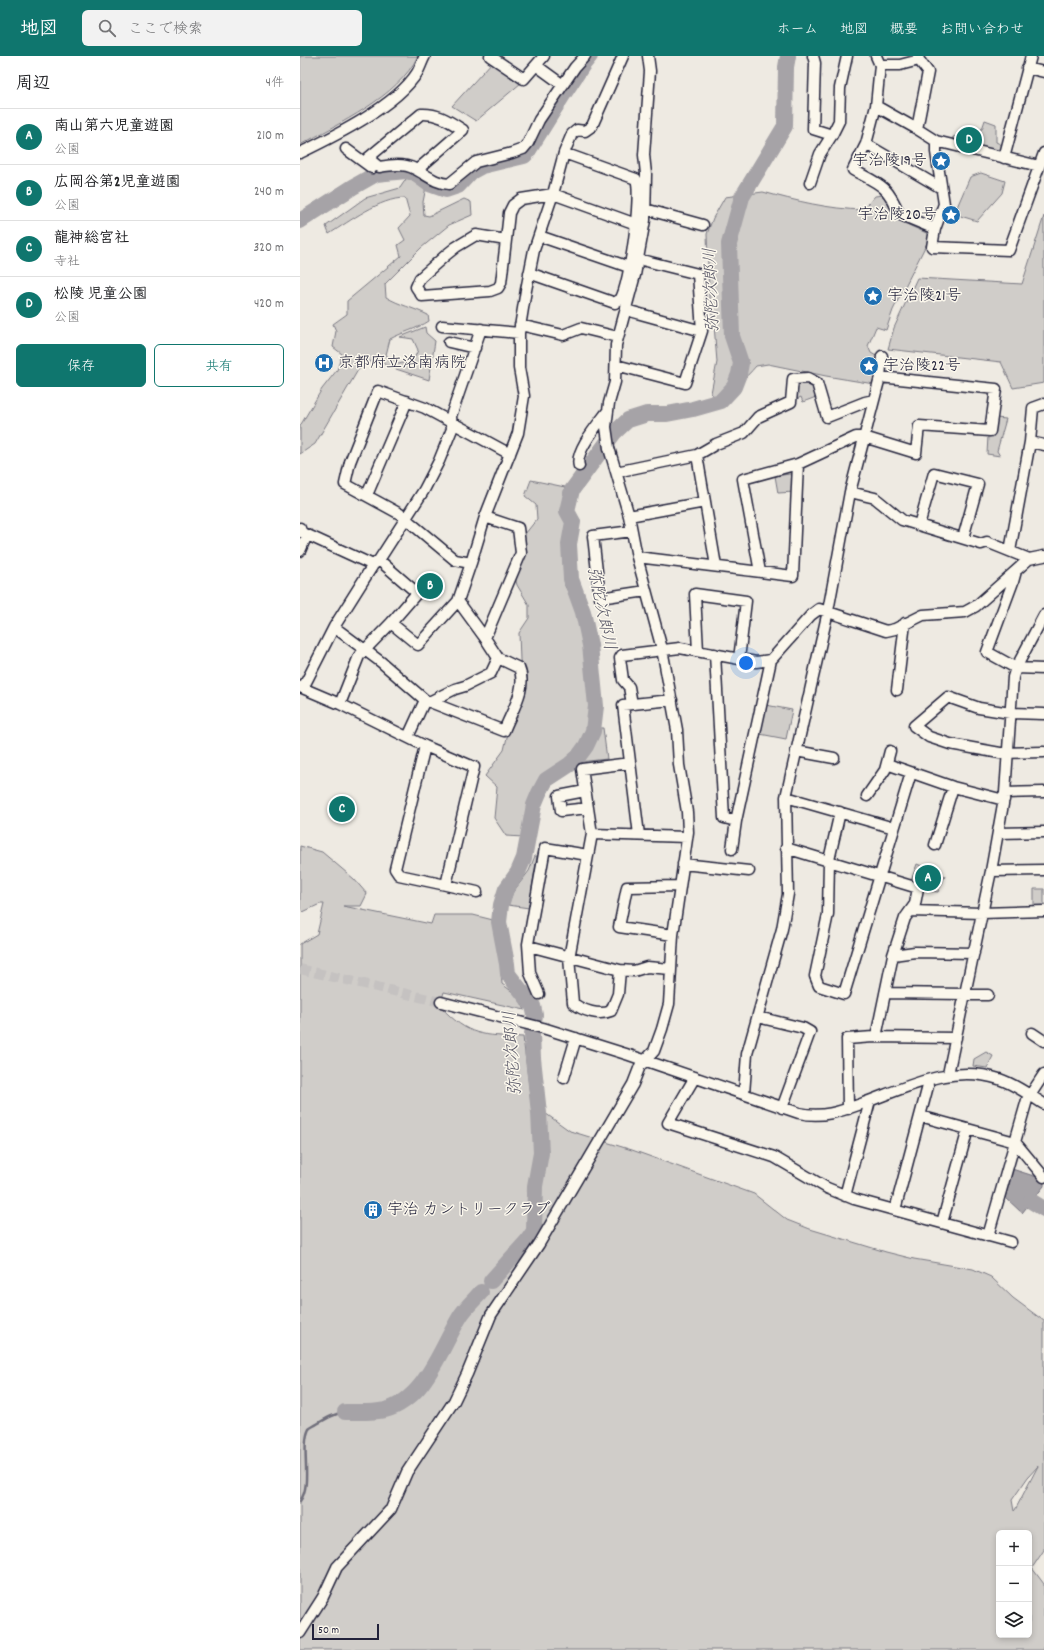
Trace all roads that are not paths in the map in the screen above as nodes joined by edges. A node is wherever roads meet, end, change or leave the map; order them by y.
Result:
1 (425, 56) edge
2 (490, 56) edge
3 (544, 56) edge
4 (585, 56) edge
5 (623, 56) edge
6 (648, 56) edge
7 (813, 56) edge
8 (847, 56) edge
9 (1031, 56) edge
10 (918, 58) edge
11 (878, 61) edge
12 (536, 66) junction
13 (1027, 68) junction
14 (1044, 72) edge
15 (563, 85) junction
16 (876, 106) junction
17 (917, 129) junction
18 (832, 136) junction
19 (936, 141) junction
20 (866, 144) junction
21 (346, 149) dead end
22 (300, 153) edge
23 (564, 153) junction
24 (1044, 153) edge
25 (1004, 158) junction
26 (1039, 166) junction
27 (379, 167) junction
28 (417, 170) junction
29 (810, 183) dead end
30 (941, 188) junction
31 (553, 194) junction
32 (645, 209) junction
33 (636, 224) junction
34 (703, 225) dead end
35 (935, 229) junction
36 (539, 236) junction
37 (506, 240) junction
38 (638, 259) junction
39 (629, 267) junction
40 (529, 273) junction
41 (626, 310) junction
42 (442, 326) dead end
43 (482, 328) junction
44 (519, 329) junction
45 (702, 331) junction
46 (618, 337) junction
47 (449, 342) dead end
48 (475, 348) junction
49 (882, 356) dead end
50 (616, 365) junction
51 (880, 377) junction
52 (874, 400) junction
53 (406, 401) junction
54 (1044, 404) edge
55 (608, 408) junction
56 (451, 422) junction
57 (864, 437) junction
58 (1030, 442) junction
59 (1044, 445) edge
60 (510, 454) junction
61 (697, 455) junction
62 (798, 464) junction
63 (579, 466) dead end
64 (616, 472) junction
65 (850, 492) junction
66 (367, 494) junction
67 (705, 502) junction
68 (629, 516) junction
69 (485, 517) junction
70 (406, 519) junction
71 (919, 525) junction
72 (303, 531) edge
73 (632, 531) junction
74 (963, 538) junction
75 (300, 551) edge
76 (1010, 551) junction
77 (1044, 556) edge
78 (637, 557) junction
79 (1029, 559) junction
80 (376, 563) junction
81 (471, 563) junction
82 (716, 566) junction
83 (1016, 571) junction
84 (760, 572) junction
85 (646, 591) junction
86 (458, 600) junction
87 (828, 612) junction
88 (1044, 615) edge
89 (905, 623) junction
90 (391, 624) junction
91 (334, 627) junction
92 (485, 638) junction
93 (662, 649) junction
94 (365, 650) junction
95 (698, 651) junction
96 (715, 654) junction
97 (498, 658) junction
98 (739, 659) junction
99 (771, 660) junction
100 (1016, 668) junction
101 (1044, 669) edge
102 (302, 687) edge
103 (897, 690) dead end
104 (672, 700) junction
105 (427, 701) junction
106 (340, 704) junction
107 (632, 704) junction
108 (1010, 713) junction
109 (1044, 714) edge
110 (408, 737) junction
111 (425, 746) junction
112 (796, 751) junction
113 (890, 751) dead end
114 (1007, 752) junction
115 (1044, 752) edge
116 (834, 758) dead end
117 (630, 763) junction
118 (887, 764) junction
119 (911, 773) junction
120 (954, 787) junction
121 (585, 791) junction
122 (1044, 792) edge
123 (867, 796) dead end
124 (786, 797) junction
125 (1005, 797) junction
126 (588, 808) junction
127 (840, 812) junction
128 (736, 821) junction
129 (894, 828) junction
130 (1044, 832) edge
131 (998, 833) junction
132 (592, 834) junction
133 (639, 835) junction
134 (687, 837) junction
135 (935, 845) dead end
136 (786, 848) junction
137 (732, 849) dead end
138 (588, 855) junction
139 (829, 860) junction
140 (684, 864) junction
141 (1044, 870) edge
142 (749, 871) dead end
143 (991, 871) junction
144 (880, 876) junction
145 (446, 885) junction
146 (680, 886) junction
147 (477, 892) dead end
148 (911, 911) junction
149 (1044, 911) edge
150 (982, 913) junction
151 (673, 935) junction
152 (529, 946) junction
153 (974, 953) junction
154 (894, 955) junction
155 (569, 958) junction
156 (671, 969) junction
157 (620, 970) junction
158 (885, 993) junction
159 (538, 994) dead end
160 (965, 994) junction
161 (988, 995) dead end
162 (441, 1002) tunnel mouth
163 (758, 1017) junction
164 (1032, 1033) dead end
165 (876, 1037) junction
166 (576, 1038) junction
167 (956, 1038) junction
168 (1044, 1042) edge
169 (646, 1060) junction
170 (948, 1074) junction
171 (1044, 1074) edge
172 (695, 1077) junction
173 (564, 1078) dead end
174 (927, 1080) junction
175 (744, 1094) junction
176 (1030, 1095) junction
177 (870, 1101) junction
178 (1044, 1104) edge
179 (782, 1108) junction
180 (848, 1109) junction
181 (920, 1116) junction
182 (968, 1129) junction
183 (1014, 1142) junction
184 (1044, 1177) edge
185 (845, 1196) junction
186 (895, 1210) junction
187 (942, 1223) junction
188 (988, 1236) junction
189 (1011, 1242) dead end
190 (300, 1633) edge

1 - 22 street
2 - 12 street
3 - 12 street
4 - 15 street
5 - 23 street
6 - 32 street
7 - 18 street
8 - 18 street
9 - 13 street
10 - 11 street
10 - 17 street
11 - 16 street
12 - 15 street
13 - 14 street
13 - 25 street
15 - 28 street
16 - 17 street
16 - 20 street
17 - 19 street
18 - 29 street
19 - 25 street
19 - 30 street
20 - 30 street
20 - 35 street
21 - 27 street
23 - 31 street
23 - 33 street
24 - 26 street
25 - 26 street
26 - 35 street
27 - 28 street
27 - 28 street
30 - 35 street
31 - 33 street
31 - 36 street
31 - 37 street
32 - 34 street
32 - 38 street
33 - 39 street
36 - 39 street
36 - 40 street
37 - 37 street
38 - 41 street
38 - 45 street
39 - 40 street
40 - 44 street
41 - 45 street
41 - 46 street
42 - 43 street
43 - 44 street
43 - 48 street
44 - 46 street
44 - 60 street
45 - 50 street
46 - 50 street
47 - 48 street
48 - 56 street
49 - 51 street
50 - 55 street
51 - 52 street
51 - 57 street
52 - 57 street
52 - 61 street
53 - 56 street
53 - 66 street
53 - 66 street
54 - 58 street
55 - 63 street
55 - 64 street
56 - 60 street
56 - 70 street
57 - 62 street
57 - 65 street
58 - 59 street
58 - 76 street
60 - 69 street
61 - 64 street
61 - 67 street
62 - 84 street
62 - 84 street
64 - 68 street
65 - 71 street
65 - 87 street
66 - 70 street
67 - 68 street
67 - 82 street
68 - 73 street
69 - 81 street
69 - 92 street
70 - 80 street
70 - 81 street
71 - 74 street
71 - 74 street
72 - 75 street
72 - 80 street
73 - 78 street
73 - 85 street
74 - 76 street
76 - 79 street
77 - 79 street
78 - 82 street
78 - 85 street
79 - 83 street
80 - 90 street
80 - 91 street
81 - 86 street
82 - 84 street
83 - 89 street
83 - 100 street
85 - 93 street
86 - 90 street
86 - 92 street
87 - 89 street
87 - 99 street
87 - 112 street
88 - 100 street
89 - 103 street
90 - 94 street
91 - 94 street
91 - 102 street
92 - 97 street
93 - 95 street
93 - 104 street
93 - 107 street
94 - 105 street
94 - 106 street
95 - 96 street
95 - 98 street
96 - 98 street
96 - 128 street
97 - 105 street
97 - 105 street
98 - 99 street
99 - 128 street
100 - 101 street
100 - 108 street
102 - 106 street
104 - 107 street
104 - 134 street
105 - 110 street
106 - 110 street
107 - 117 street
108 - 109 street
108 - 114 street
108 - 114 street
110 - 111 street
111 - 145 street
111 - 145 street
112 - 116 street
112 - 124 street
113 - 118 street
114 - 115 street
114 - 125 street
117 - 121 street
117 - 133 street
118 - 119 street
118 - 123 street
119 - 120 street
119 - 129 street
120 - 125 street
120 - 135 street
121 - 126 street
121 - 126 street
122 - 125 street
124 - 127 street
124 - 136 street
125 - 131 street
126 - 132 street
127 - 129 street
127 - 139 street
128 - 137 street
129 - 144 street
130 - 131 street
131 - 143 street
132 - 133 street
132 - 138 street
133 - 134 street
134 - 140 street
136 - 139 street
136 - 163 street
138 - 152 street
138 - 155 street
139 - 144 street
139 - 144 street
140 - 142 street
140 - 146 street
141 - 143 street
143 - 150 street
144 - 148 street
145 - 147 street
146 - 151 street
146 - 151 street
148 - 150 street
148 - 154 street
149 - 150 street
150 - 153 street
151 - 156 street
152 - 155 street
152 - 159 street
153 - 154 street
153 - 160 street
154 - 158 street
155 - 157 street
155 - 157 street
156 - 157 street
156 - 169 street
158 - 160 street
158 - 165 street
160 - 161 street
160 - 167 street
162 - 166 street
163 - 175 street
163 - 179 street
164 - 168 street
165 - 167 street
165 - 180 street
166 - 169 street
166 - 173 street
167 - 170 street
169 - 172 street
169 - 190 street
170 - 174 street
170 - 176 street
171 - 176 street
172 - 175 street
172 - 185 street
174 - 177 street
174 - 181 street
175 - 179 street
176 - 178 street
176 - 183 street
177 - 180 street
177 - 185 street
179 - 180 street
181 - 182 street
181 - 186 street
182 - 183 street
182 - 187 street
183 - 184 street
183 - 188 street
185 - 186 street
186 - 187 street
187 - 188 street
188 - 189 street

